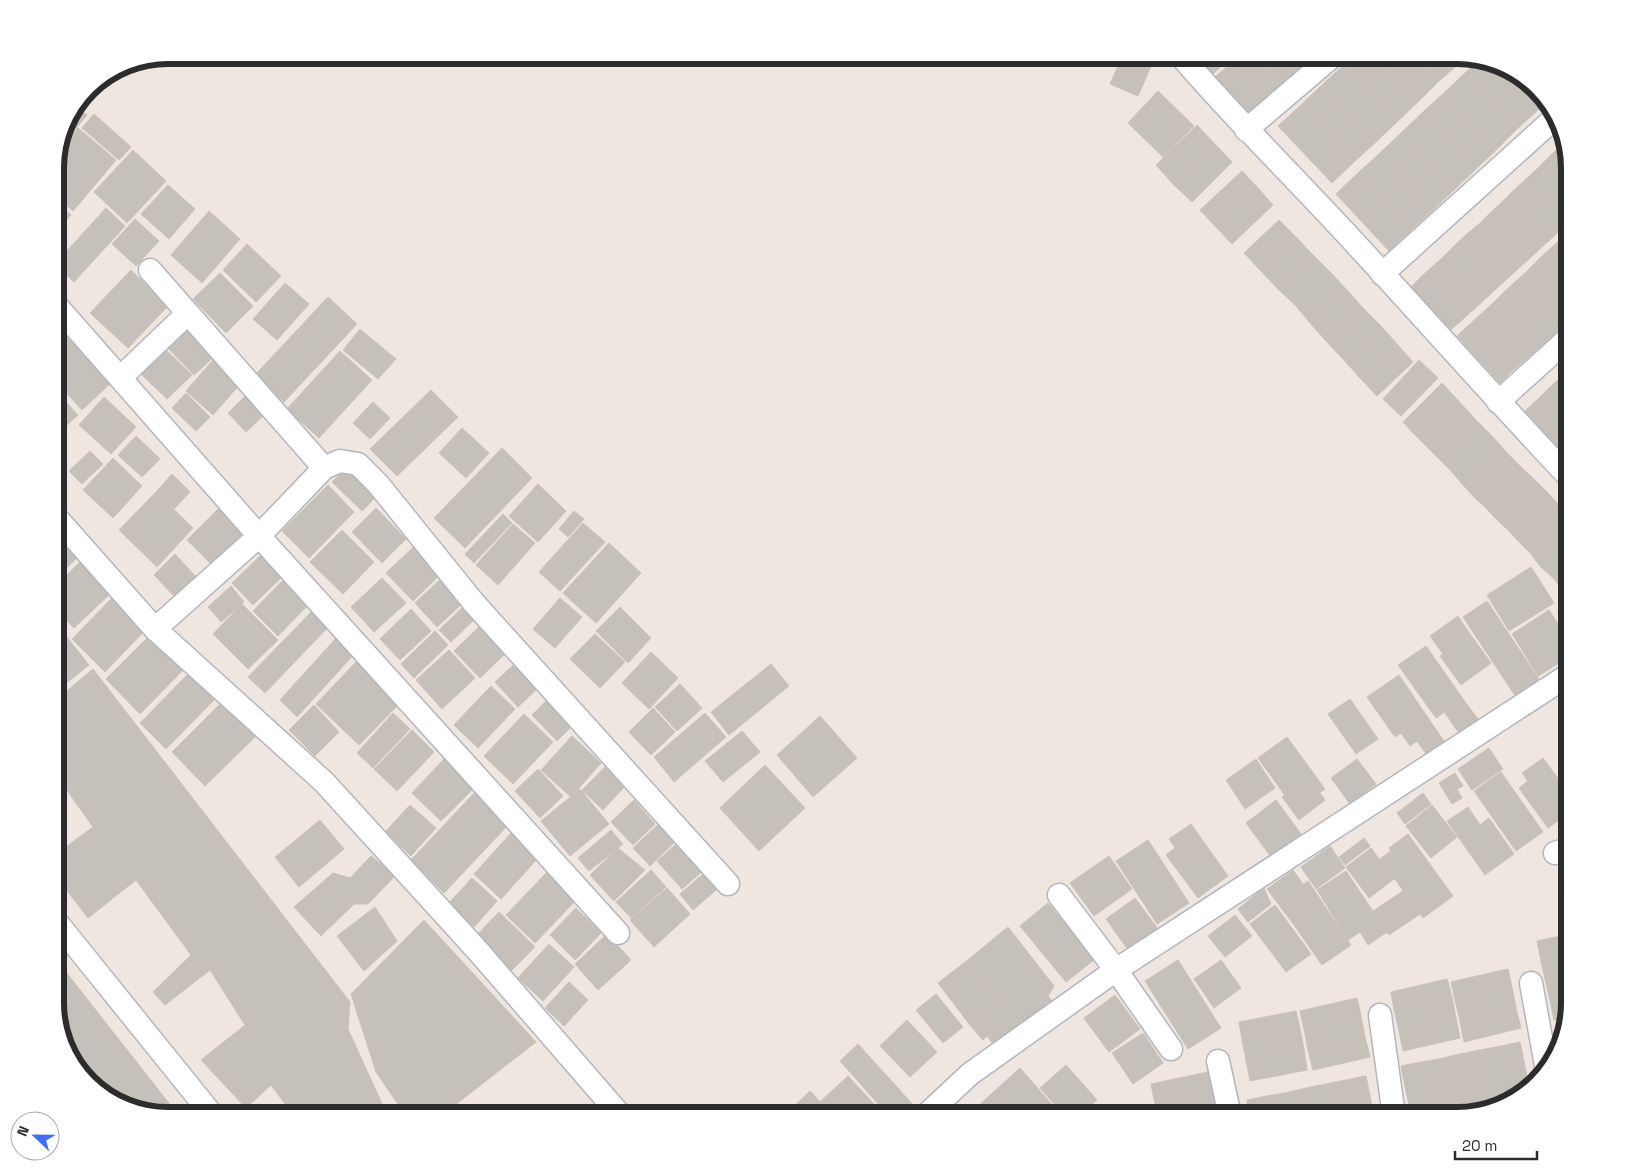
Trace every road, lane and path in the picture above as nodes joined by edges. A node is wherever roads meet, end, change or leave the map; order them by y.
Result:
1 (1188, 64) edge
2 (1323, 64) edge
3 (1550, 122) edge
4 (1246, 130) junction
5 (150, 270) dead end
6 (1382, 274) junction
7 (188, 313) junction
8 (64, 314) edge
9 (1561, 345) edge
10 (120, 378) junction
11 (1498, 402) junction
12 (324, 468) junction
13 (1561, 468) edge
14 (64, 526) edge
15 (259, 536) junction
16 (155, 629) junction
17 (1561, 680) edge
18 (728, 884) dead end
19 (1059, 895) dead end
20 (64, 931) edge
21 (618, 934) dead end
22 (1116, 970) junction
23 (1531, 983) dead end
24 (1380, 1015) dead end
25 (1171, 1049) dead end
26 (1545, 1059) edge
27 (1218, 1060) dead end
28 (206, 1107) edge
29 (613, 1107) edge
30 (935, 1107) edge
31 (1228, 1107) edge
32 (1393, 1107) edge

1 - 4 street
2 - 4 street
3 - 6 street
4 - 6 street
5 - 7 street
6 - 11 street
7 - 10 street
7 - 12 street
8 - 10 street
9 - 11 street
10 - 15 street
11 - 13 street
12 - 15 street
12 - 18 street
14 - 16 street
15 - 16 street
15 - 21 street
16 - 29 street
17 - 22 street
19 - 22 street
20 - 28 street
22 - 25 street
22 - 30 street
23 - 26 street
24 - 32 street
27 - 31 street

